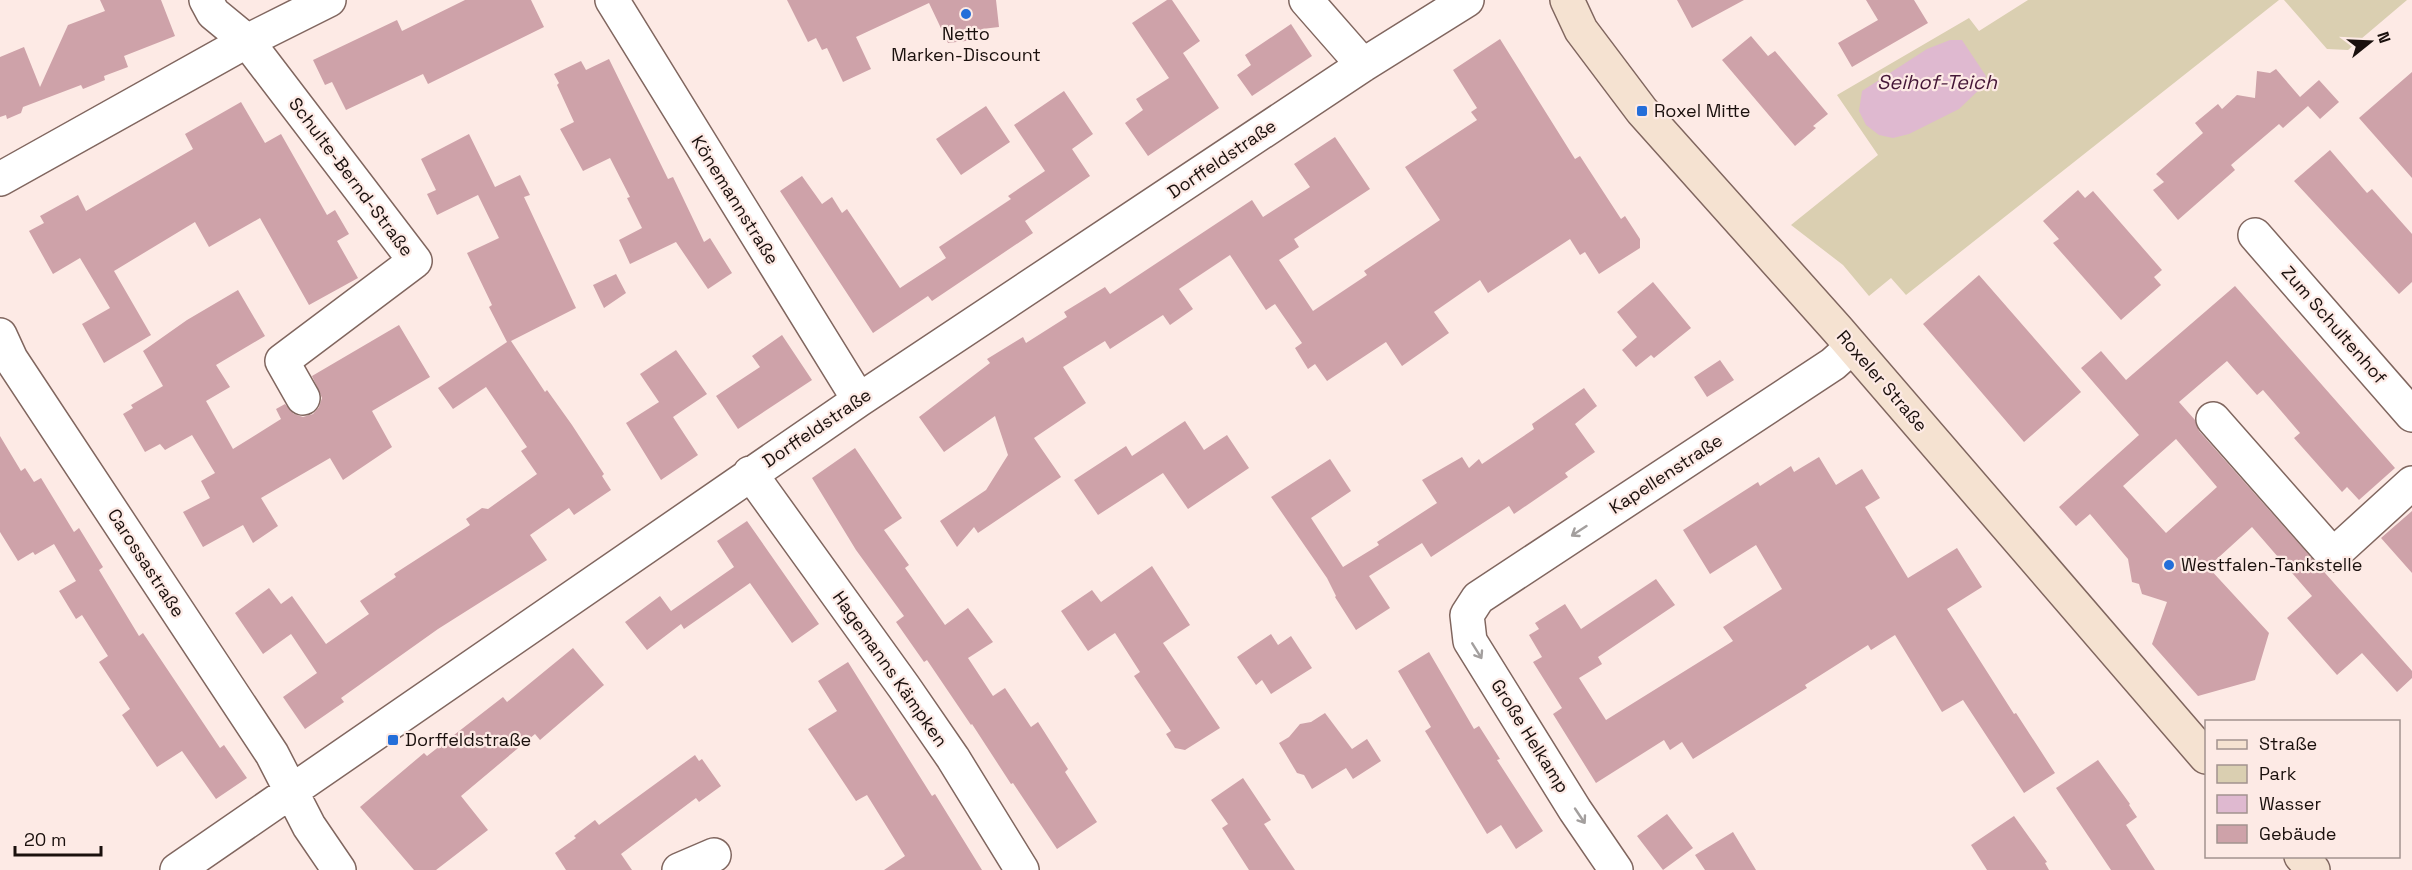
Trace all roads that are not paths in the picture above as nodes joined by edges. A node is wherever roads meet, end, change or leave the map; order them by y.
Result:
1 (206, 0) edge
2 (329, 0) edge
3 (612, 0) edge
4 (1306, 0) edge
5 (1467, 0) edge
6 (1567, 0) edge
7 (247, 41) junction
8 (1363, 65) junction
9 (0, 179) edge
10 (2255, 235) dead end
11 (1852, 347) junction
12 (4, 353) edge
13 (303, 398) dead end
14 (859, 400) junction
15 (2412, 415) edge
16 (2213, 419) dead end
17 (750, 473) junction
18 (2412, 483) edge
19 (1478, 598) joint
20 (2205, 756) edge
21 (292, 792) junction
22 (714, 855) dead end
23 (2303, 858) edge
24 (177, 870) edge
25 (339, 870) edge
26 (679, 870) edge
27 (1022, 870) edge
28 (1616, 870) edge
29 (2313, 870) edge

1 - 7 street, Schulte-Bernd-Straße
2 - 7 street
3 - 14 street, Könemannstraße
4 - 8 street
5 - 8 street, Dorffeldstraße
6 - 11 main road, Roxeler Straße
7 - 9 street
7 - 13 street, Schulte-Bernd-Straße
8 - 14 street, Dorffeldstraße
10 - 15 street, Zum Schultenhof
11 -> 19 street, Kapellenstraße
11 - 20 main road, Roxeler Straße
12 - 21 street, Carossastraße
14 - 17 street, Dorffeldstraße
16 - 18 street
17 - 21 street, Dorffeldstraße
17 - 27 street, Hagemanns Kämpken
19 -> 28 street, Große Helkamp
21 - 24 street, Dorffeldstraße
21 - 25 street, Carossastraße
22 - 26 street
23 - 29 main road

